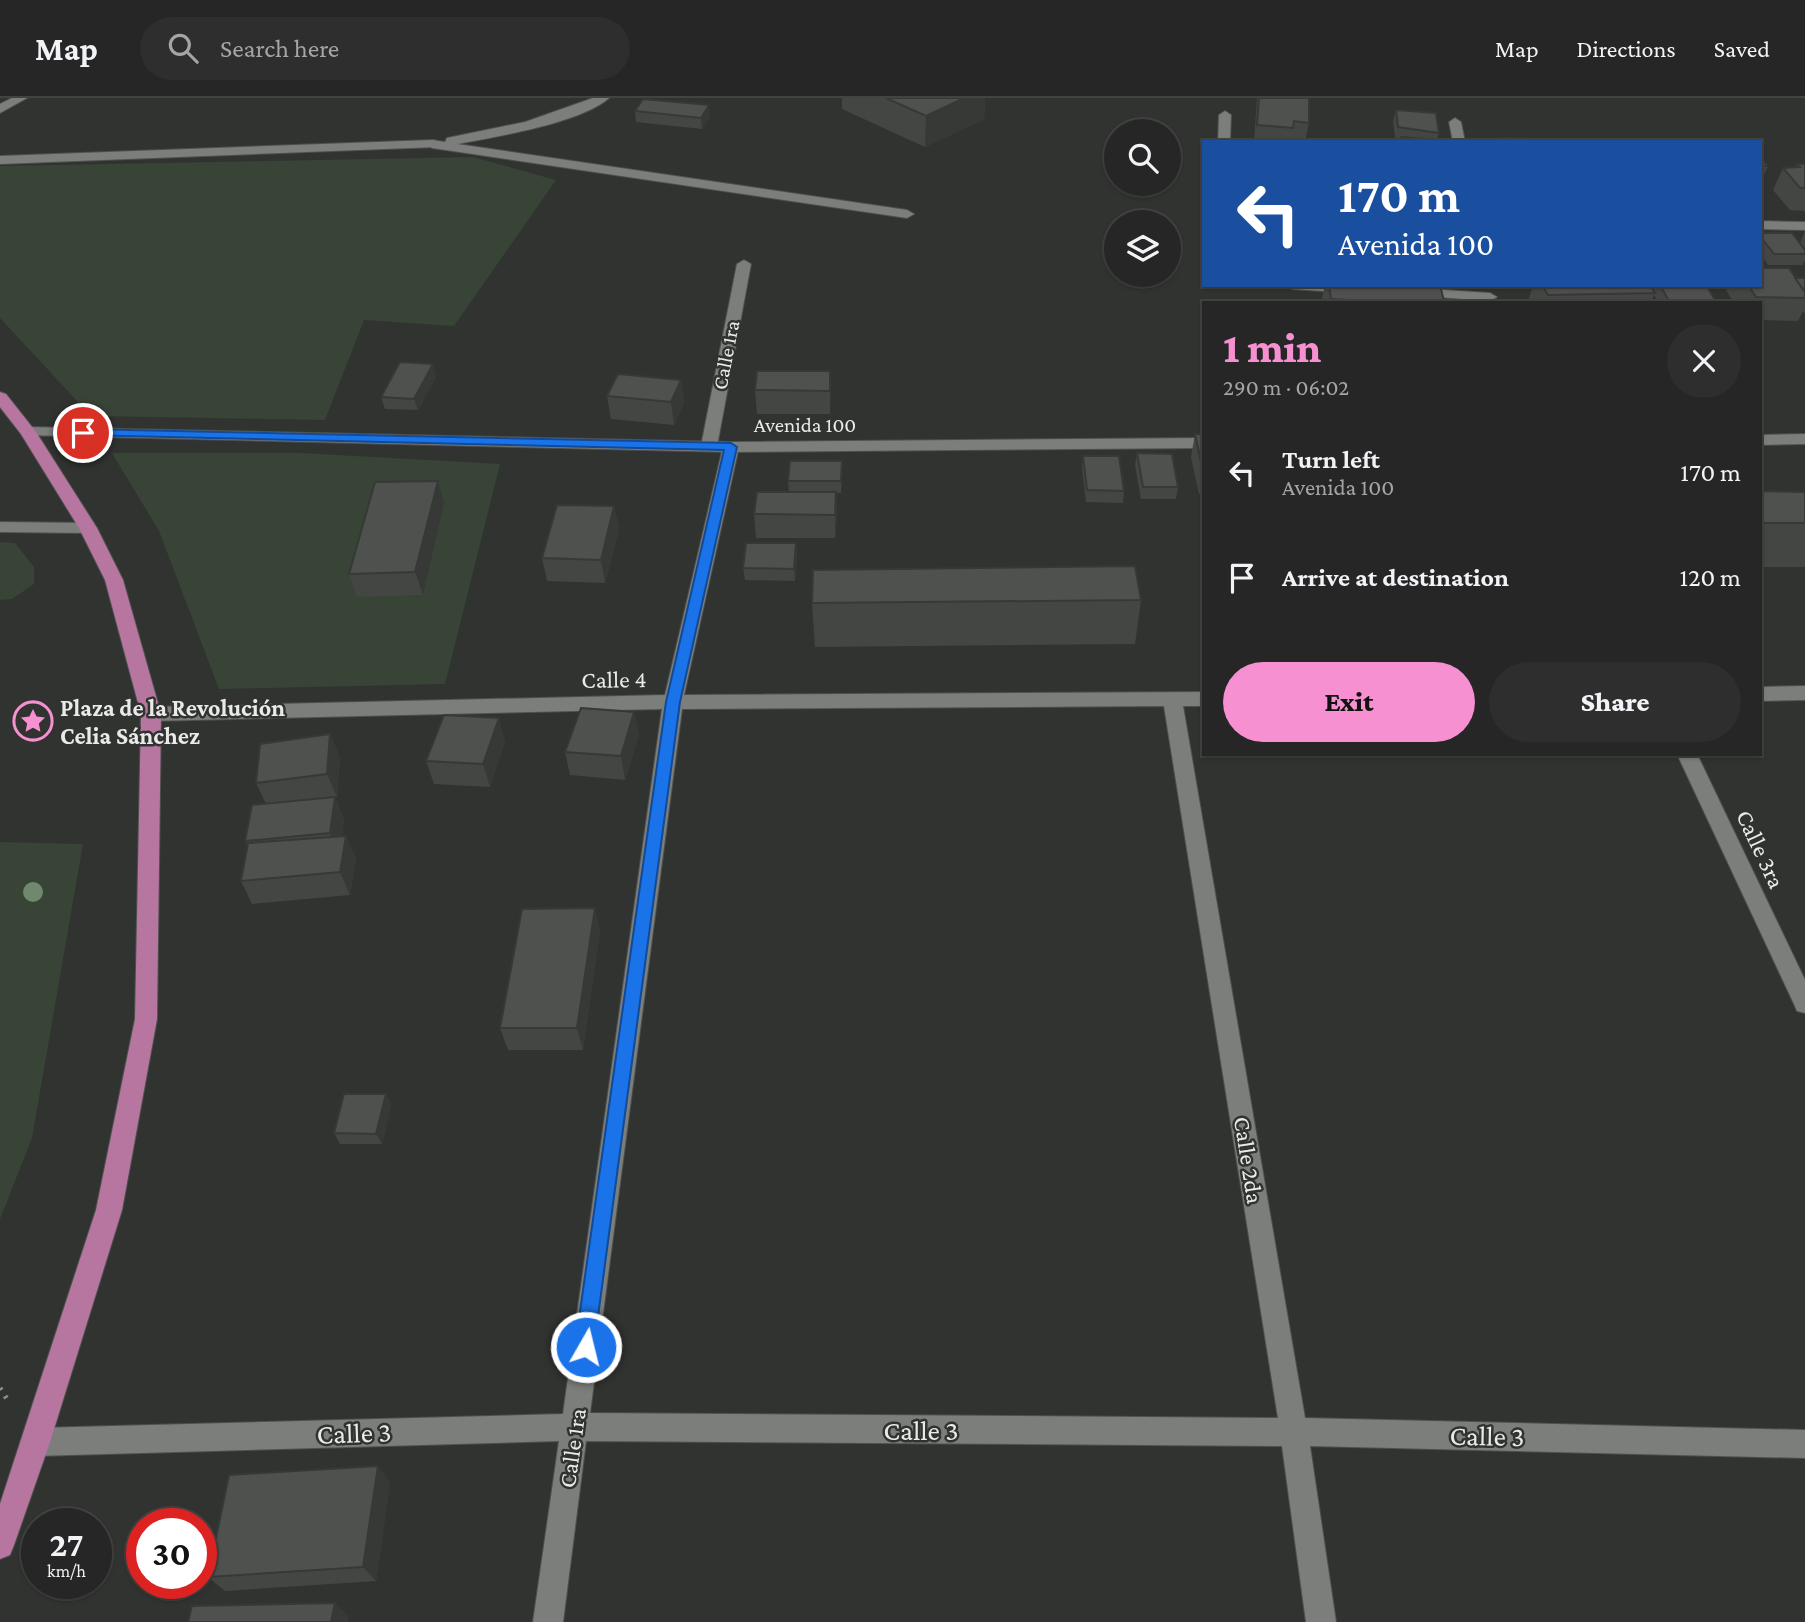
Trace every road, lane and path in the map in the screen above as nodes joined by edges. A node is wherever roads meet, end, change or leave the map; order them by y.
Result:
1 (21, 98) edge
2 (603, 98) edge
3 (0, 109) edge
4 (1225, 115) dead end
5 (1455, 122) dead end
6 (1224, 140) edge
7 (1459, 140) edge
8 (432, 144) junction
9 (0, 160) edge
10 (907, 214) dead end
11 (1762, 225) edge
12 (1805, 226) edge
13 (744, 264) dead end
14 (1324, 287) edge
15 (1371, 290) edge
16 (1398, 291) edge
17 (1490, 295) edge
18 (0, 397) edge
19 (29, 432) junction
20 (1805, 439) edge
21 (1762, 440) edge
22 (1202, 443) edge
23 (720, 446) junction
24 (0, 527) edge
25 (88, 528) junction
26 (1766, 694) edge
27 (1805, 696) edge
28 (1172, 699) junction
29 (1202, 699) edge
30 (673, 702) junction
31 (151, 714) junction
32 (1689, 756) edge
33 (1805, 1003) edge
34 (575, 1427) junction
35 (1294, 1432) junction
36 (36, 1442) junction
37 (1805, 1444) edge
38 (0, 1545) edge
39 (548, 1622) edge
40 (1321, 1622) edge

1 - 3 street
2 - 8 street
4 - 6 street
5 - 7 street
8 - 9 street
8 - 10 street
11 - 12 street
13 - 23 street, Calle 1ra
14 - 15 street
16 - 17 street
18 - 19 main road
19 - 23 street, Avenida 100
19 - 25 main road
20 - 21 street
22 - 23 street, Avenida 100
23 - 30 street, Calle 1ra
24 - 25 street
25 - 31 main road
26 - 27 street
28 - 29 street, Calle 4
28 - 30 street, Calle 4
28 - 35 street, Calle 2da
30 - 31 street, Calle 4
30 - 34 street, Calle 1ra
31 - 36 main road
32 - 33 street, Calle 3ra
34 - 35 street, Calle 3
34 - 36 street, Calle 3
34 - 39 street, Calle 1ra
35 - 37 street, Calle 3
35 - 40 street, Calle 2da
36 - 38 main road

